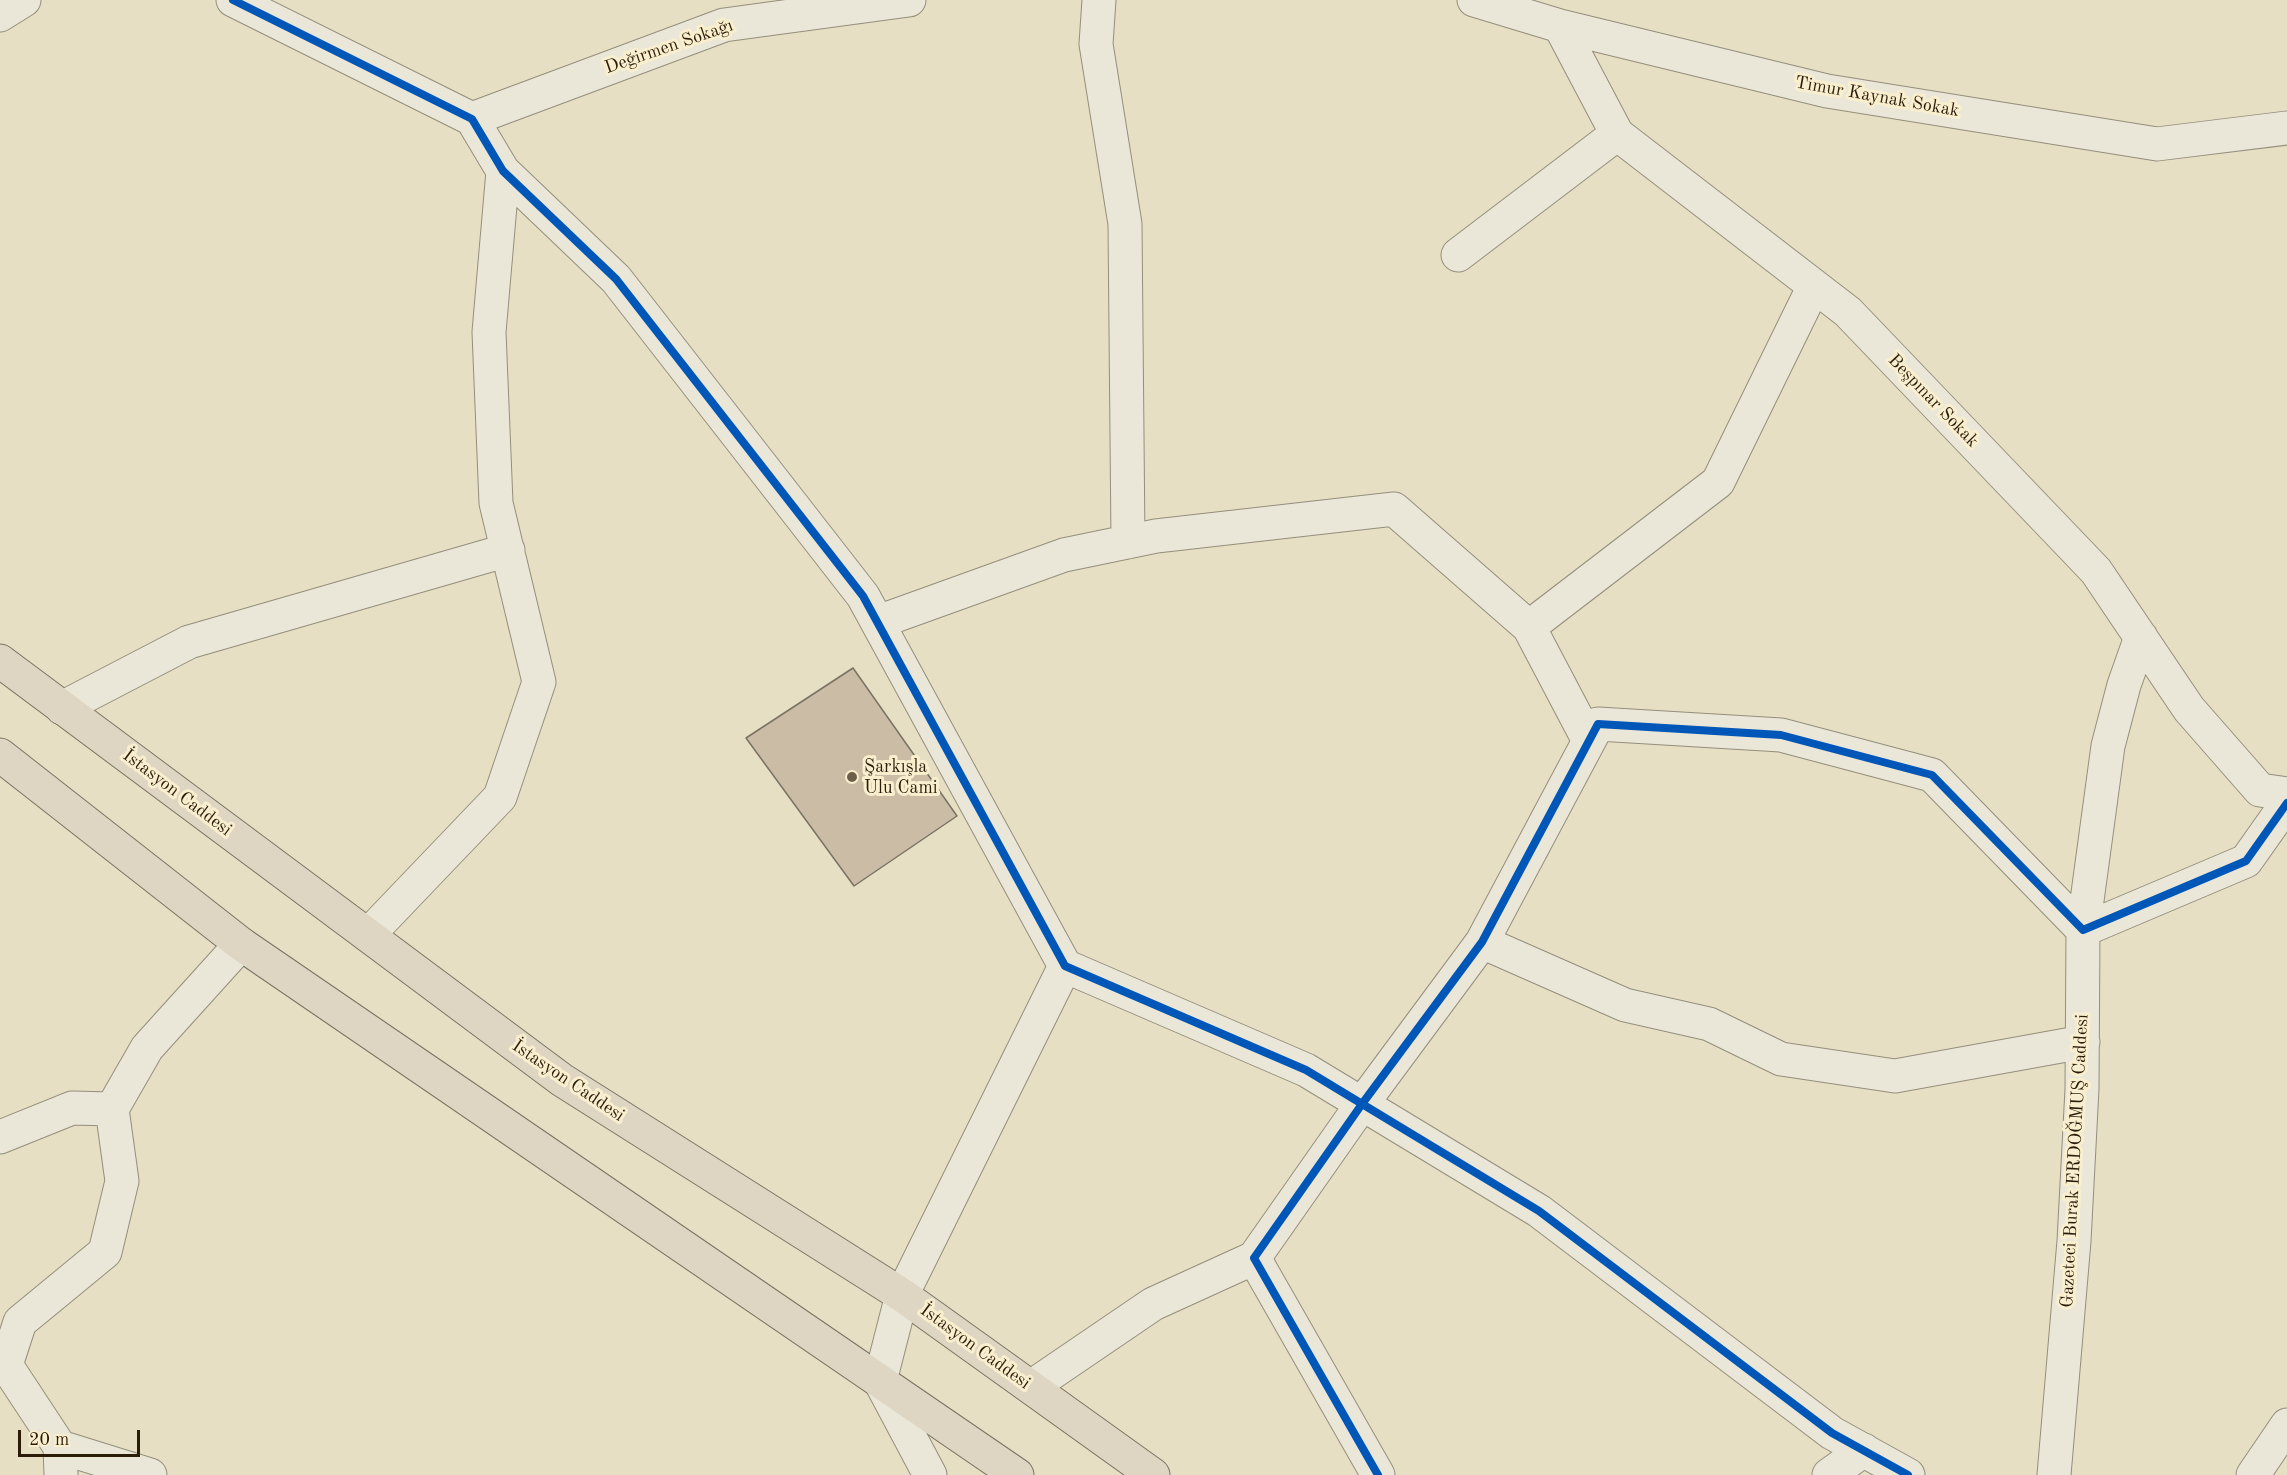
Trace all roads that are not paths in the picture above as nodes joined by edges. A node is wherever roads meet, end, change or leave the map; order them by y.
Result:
1 (24, 0) edge
2 (233, 0) edge
3 (909, 0) edge
4 (1099, 0) edge
5 (1474, 0) edge
6 (0, 15) edge
7 (1560, 26) junction
8 (472, 119) junction
9 (2287, 128) edge
10 (1617, 135) junction
11 (503, 171) junction
12 (1458, 255) dead end
13 (1814, 286) junction
14 (1128, 542) junction
15 (508, 550) junction
16 (878, 622) junction
17 (1529, 627) junction
18 (2141, 638) junction
19 (0, 662) edge
20 (63, 708) junction
21 (1589, 741) junction
22 (0, 755) edge
23 (2287, 794) edge
24 (2287, 803) edge
25 (2083, 930) junction
26 (368, 935) junction
27 (1482, 942) junction
28 (241, 944) junction
29 (1065, 966) junction
30 (2082, 1042) junction
31 (1362, 1104) junction
32 (112, 1109) junction
33 (0, 1137) edge
34 (1254, 1258) junction
35 (902, 1294) junction
36 (3, 1366) edge
37 (880, 1381) junction
38 (1031, 1387) junction
39 (2287, 1425) edge
40 (1864, 1450) junction
41 (61, 1461) edge
42 (150, 1475) edge
43 (930, 1475) edge
44 (1017, 1475) edge
45 (1153, 1475) edge
46 (1378, 1475) edge
47 (1829, 1475) edge
48 (1908, 1475) edge
49 (2054, 1475) edge
50 (2253, 1475) edge

1 - 6 street
2 - 8 street
3 - 8 street, Değirmen Sokağı
4 - 14 street
5 - 7 street, Timur Kaynak Sokak
7 - 9 street, Timur Kaynak Sokak
7 - 10 street, Beşpınar Sokak
8 - 11 street
10 - 12 street
10 - 13 street, Beşpınar Sokak
11 - 15 street
11 - 16 street
13 - 17 street
13 - 18 street, Beşpınar Sokak
14 - 16 street
14 - 17 street
15 - 20 street
15 - 26 street
16 - 29 street
17 - 21 street
18 - 23 street, Beşpınar Sokak
18 - 25 street, Gazeteci Burak ERDOĞMUŞ Caddesi
19 - 20 main road, İstasyon Caddesi
20 - 26 main road, İstasyon Caddesi
21 - 25 street
21 - 27 street
22 - 28 main road
24 - 25 street
25 - 30 street, Gazeteci Burak ERDOĞMUŞ Caddesi
26 - 35 main road, İstasyon Caddesi
27 - 30 street
27 - 31 street
28 - 32 street
28 - 37 main road
29 - 31 street
29 - 35 street
30 - 49 street, Gazeteci Burak ERDOĞMUŞ Caddesi
31 - 34 street
31 - 40 street
32 - 33 street
32 - 36 street
34 - 38 street
34 - 46 street
35 - 37 street
35 - 38 main road, İstasyon Caddesi
36 - 41 street
37 - 43 street
37 - 44 main road
38 - 45 main road, İstasyon Caddesi
39 - 50 street
40 - 47 street
40 - 48 street
41 - 42 street

